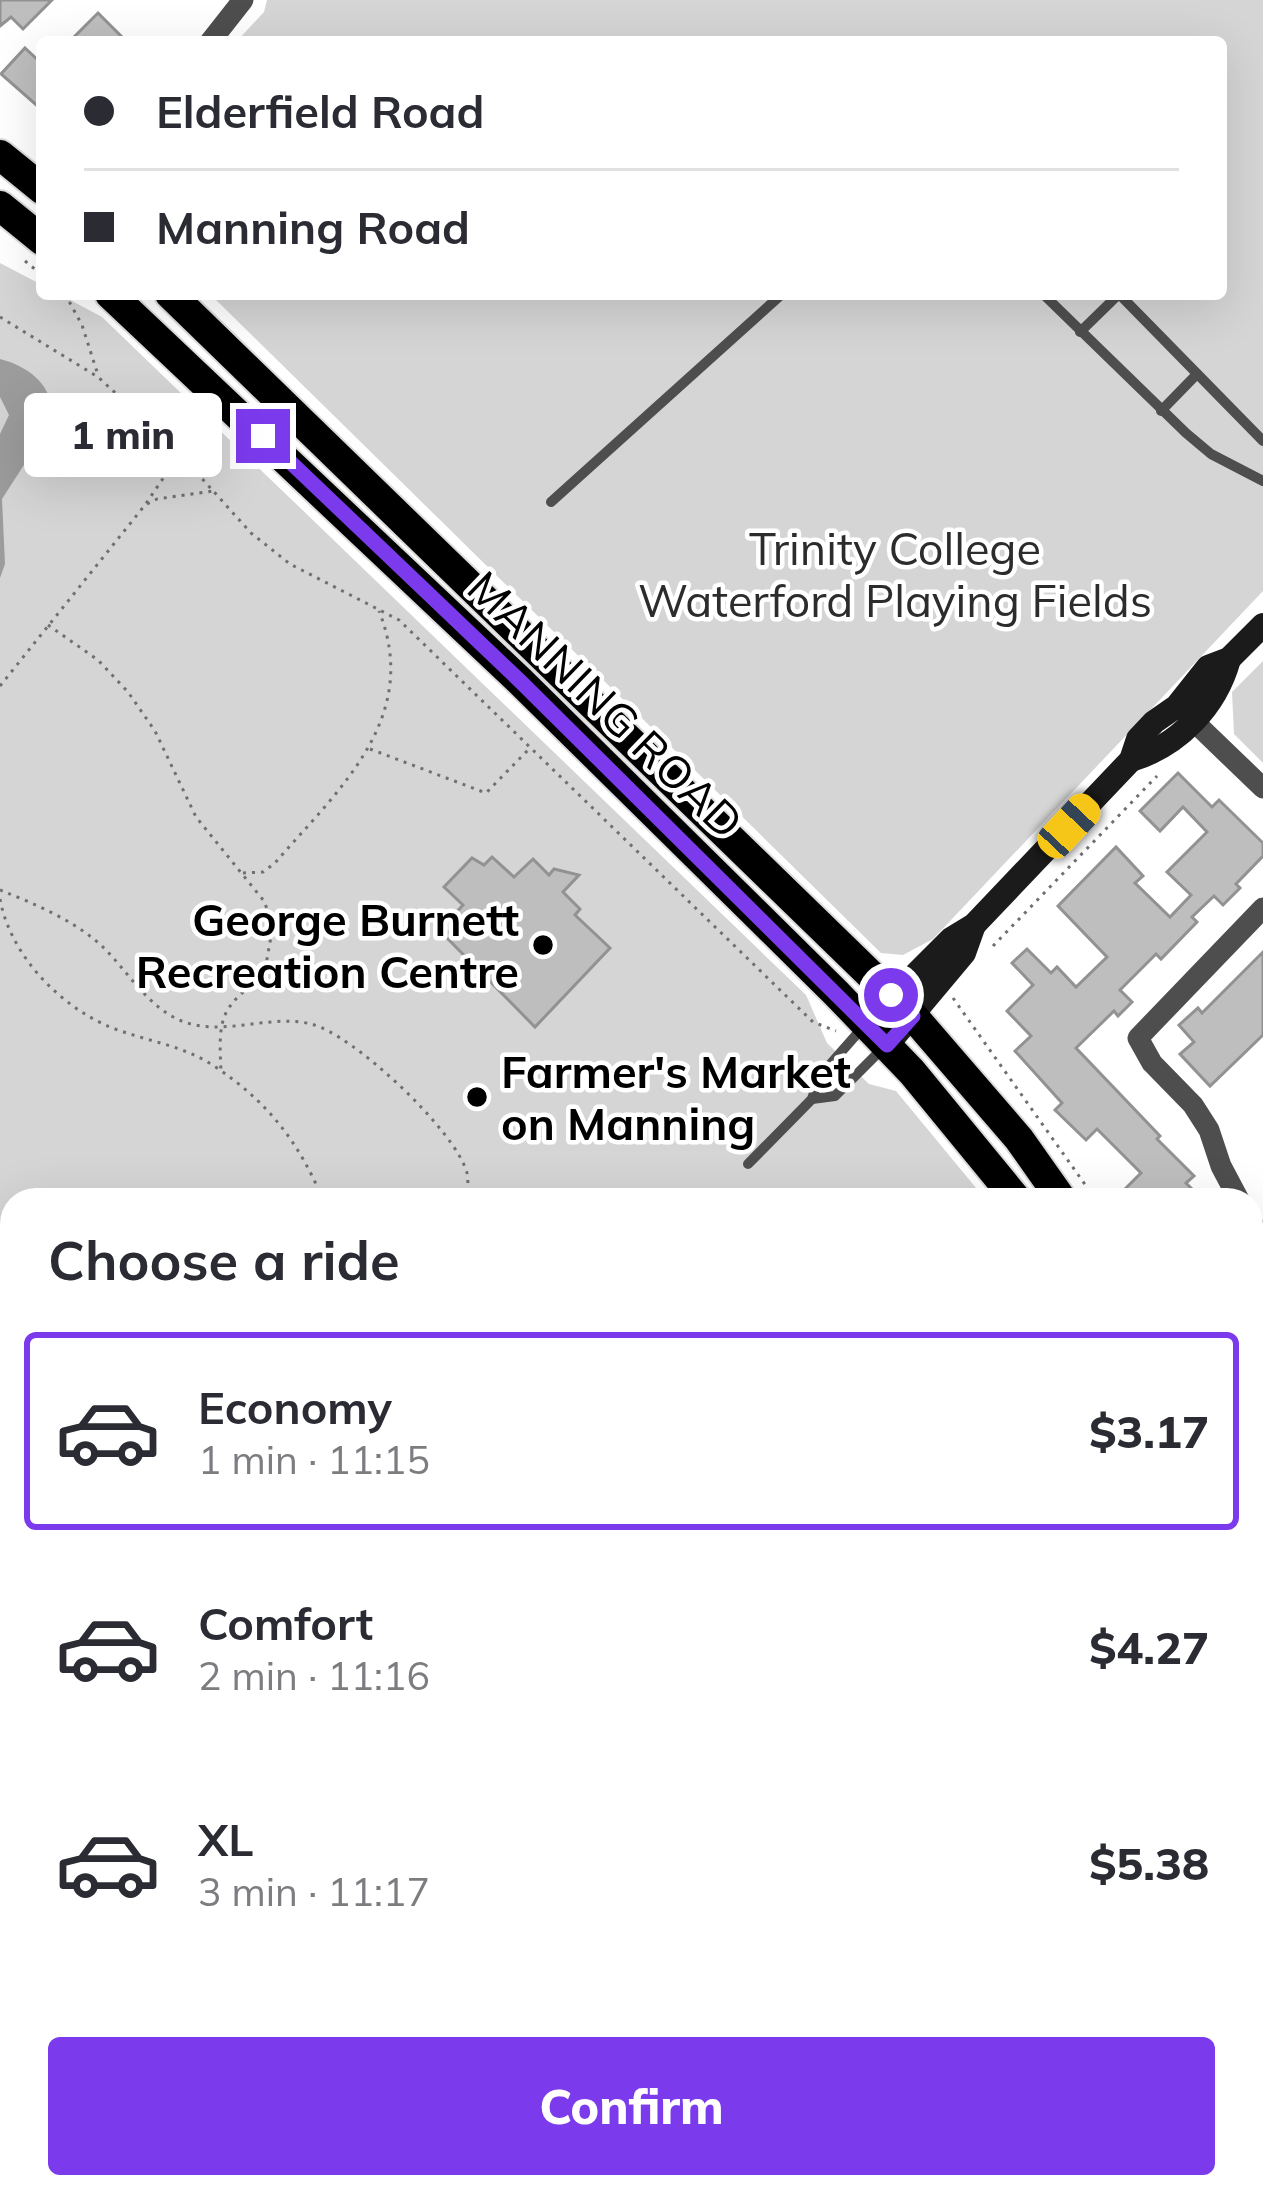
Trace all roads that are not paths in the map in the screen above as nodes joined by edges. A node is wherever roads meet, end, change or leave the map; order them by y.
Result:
1 (243, 0) edge
2 (215, 36) edge
3 (0, 155) edge
4 (23, 180) edge
5 (0, 206) edge
6 (36, 235) edge
7 (116, 300) edge
8 (176, 300) edge
9 (775, 300) edge
10 (1049, 300) edge
11 (1113, 300) edge
12 (1125, 300) edge
13 (1080, 332) junction
14 (1197, 374) junction
15 (1161, 411) junction
16 (1263, 442) edge
17 (1263, 481) edge
18 (551, 502) dead end
19 (1263, 625) edge
20 (1186, 714) junction
21 (1263, 788) edge
22 (1263, 908) edge
23 (902, 1005) junction
24 (864, 1034) junction
25 (812, 1099) junction
26 (748, 1164) dead end
27 (1006, 1188) edge
28 (1053, 1188) edge
29 (1233, 1188) edge

1 - 2 street
3 - 4 main road
5 - 6 main road
7 - 24 main road, MANNING ROAD
8 - 23 main road, MANNING ROAD
9 - 18 lane
10 - 13 lane
11 - 13 lane
12 - 14 lane
13 - 15 lane
14 - 15 lane
14 - 16 lane
15 - 17 lane
19 - 20 street
20 - 21 street
20 - 23 street
22 - 29 street
23 - 24 street
23 - 28 main road, MANNING ROAD
24 - 25 lane
24 - 25 lane
24 - 27 main road, MANNING ROAD
25 - 26 lane

